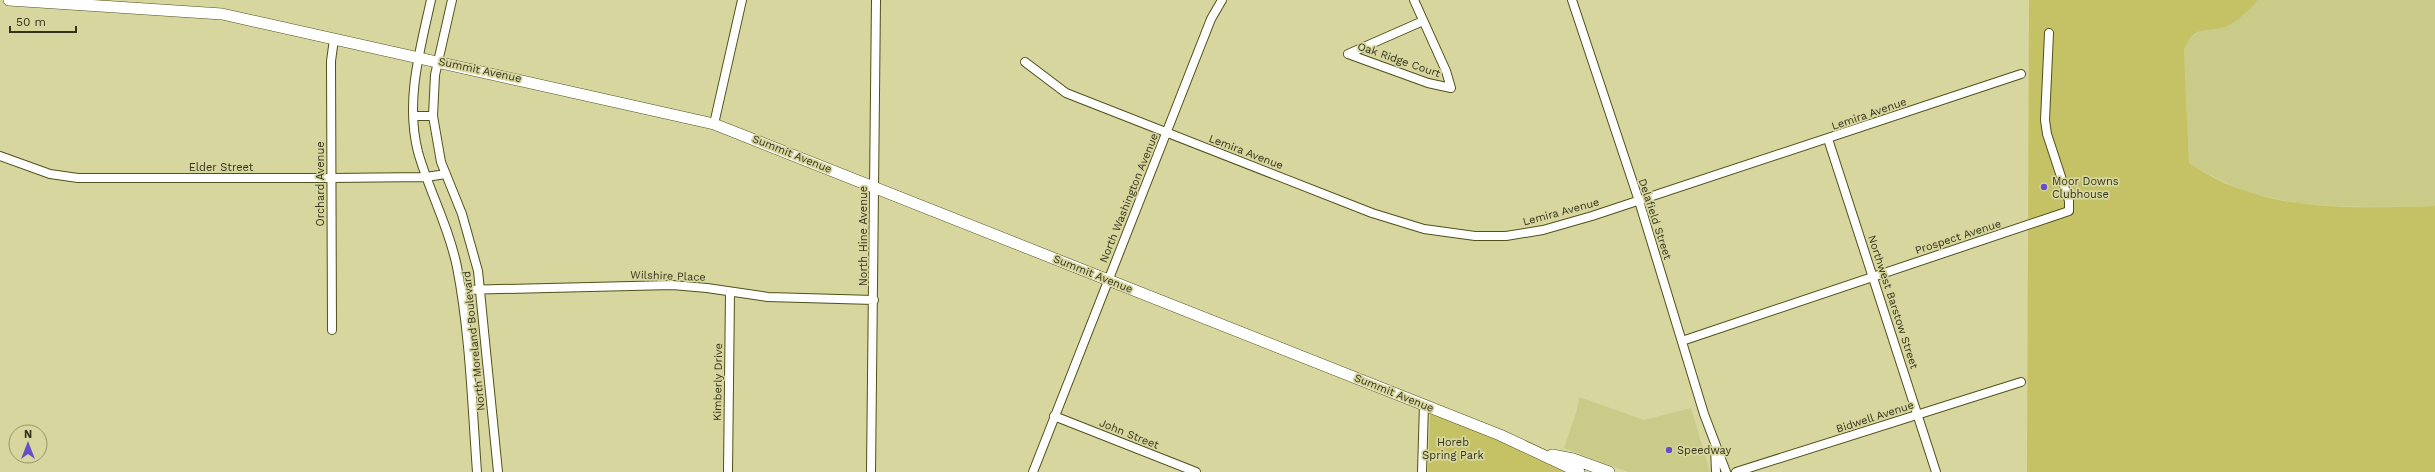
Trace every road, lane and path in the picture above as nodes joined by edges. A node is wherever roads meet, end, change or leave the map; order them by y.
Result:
1 (9, 0) edge
2 (431, 0) edge
3 (450, 0) edge
4 (742, 0) edge
5 (876, 0) edge
6 (1222, 0) edge
7 (1414, 0) edge
8 (1572, 0) edge
9 (102, 3) edge
10 (1423, 21) junction
11 (2049, 33) dead end
12 (334, 39) junction
13 (418, 57) junction
14 (438, 61) junction
15 (1025, 62) dead end
16 (2021, 74) dead end
17 (414, 116) junction
18 (433, 116) junction
19 (714, 124) junction
20 (1166, 132) junction
21 (1828, 139) junction
22 (0, 156) edge
23 (446, 174) junction
24 (426, 177) junction
25 (331, 178) junction
26 (874, 187) junction
27 (1638, 201) junction
28 (1873, 277) junction
29 (1108, 280) junction
30 (481, 288) junction
31 (461, 290) junction
32 (730, 292) junction
33 (874, 300) junction
34 (332, 330) dead end
35 (1682, 341) junction
36 (2021, 382) dead end
37 (1424, 404) junction
38 (1918, 415) junction
39 (1054, 416) junction
40 (1716, 445) junction
41 (1536, 452) junction
42 (477, 472) edge
43 (498, 472) edge
44 (728, 472) edge
45 (871, 472) edge
46 (1033, 472) edge
47 (1196, 472) edge
48 (1422, 472) edge
49 (1579, 472) edge
50 (1609, 472) edge
51 (1716, 472) edge
52 (1726, 472) edge
53 (1736, 472) edge
54 (1936, 472) edge

1 - 9 main road, Summit Avenue
2 - 13 street, North Moreland Boulevard
3 - 14 street, North Moreland Boulevard
4 - 19 street
5 - 26 street, North Hine Avenue
6 - 20 street, North Washington Avenue
7 - 10 street, Oak Ridge Court
8 - 27 street, Delafield Street
9 - 12 main road, Summit Avenue
10 - 10 street, Oak Ridge Court
11 - 28 street, Prospect Avenue
12 - 13 main road, Summit Avenue
12 - 25 street, Orchard Avenue
13 - 14 main road, Summit Avenue
13 - 17 street, North Moreland Boulevard
14 - 18 street, North Moreland Boulevard
14 - 19 main road, Summit Avenue
15 - 20 street, Lemira Avenue
16 - 21 street, Lemira Avenue
17 - 18 street
17 - 24 street, North Moreland Boulevard
18 - 23 street, North Moreland Boulevard
19 - 26 main road, Summit Avenue
20 - 27 street, Lemira Avenue
20 - 29 street, North Washington Avenue
21 - 27 street, Lemira Avenue
21 - 28 street, Northwest Barstow Street
22 - 25 street, Elder Street
23 - 24 street, Elder Street
23 - 30 street, North Moreland Boulevard
24 - 25 street, Elder Street
24 - 31 street, North Moreland Boulevard
25 - 34 street, Orchard Avenue
26 - 29 main road, Summit Avenue
26 - 33 street, North Hine Avenue
27 - 35 street, Delafield Street
28 - 35 street, Prospect Avenue
28 - 38 street, Northwest Barstow Street
29 - 37 main road, Summit Avenue
29 - 39 street, North Washington Avenue
30 - 31 street, Wilshire Place
30 - 32 street, Wilshire Place
30 - 43 street, North Moreland Boulevard
31 - 42 street, North Moreland Boulevard
32 - 33 street, Wilshire Place
32 - 44 street, Kimberly Drive
33 - 45 street, North Hine Avenue
35 - 40 street, Delafield Street
36 - 38 street, Bidwell Avenue
37 - 41 main road, Summit Avenue
37 - 48 street
38 - 53 street, Bidwell Avenue
38 - 54 street, Northwest Barstow Street
39 - 46 street, North Washington Avenue
39 - 47 street, John Street
40 - 51 street, Delafield Street
40 - 52 street, Delafield Street
41 - 49 main road, Summit Avenue
41 - 50 main road, Summit Avenue

